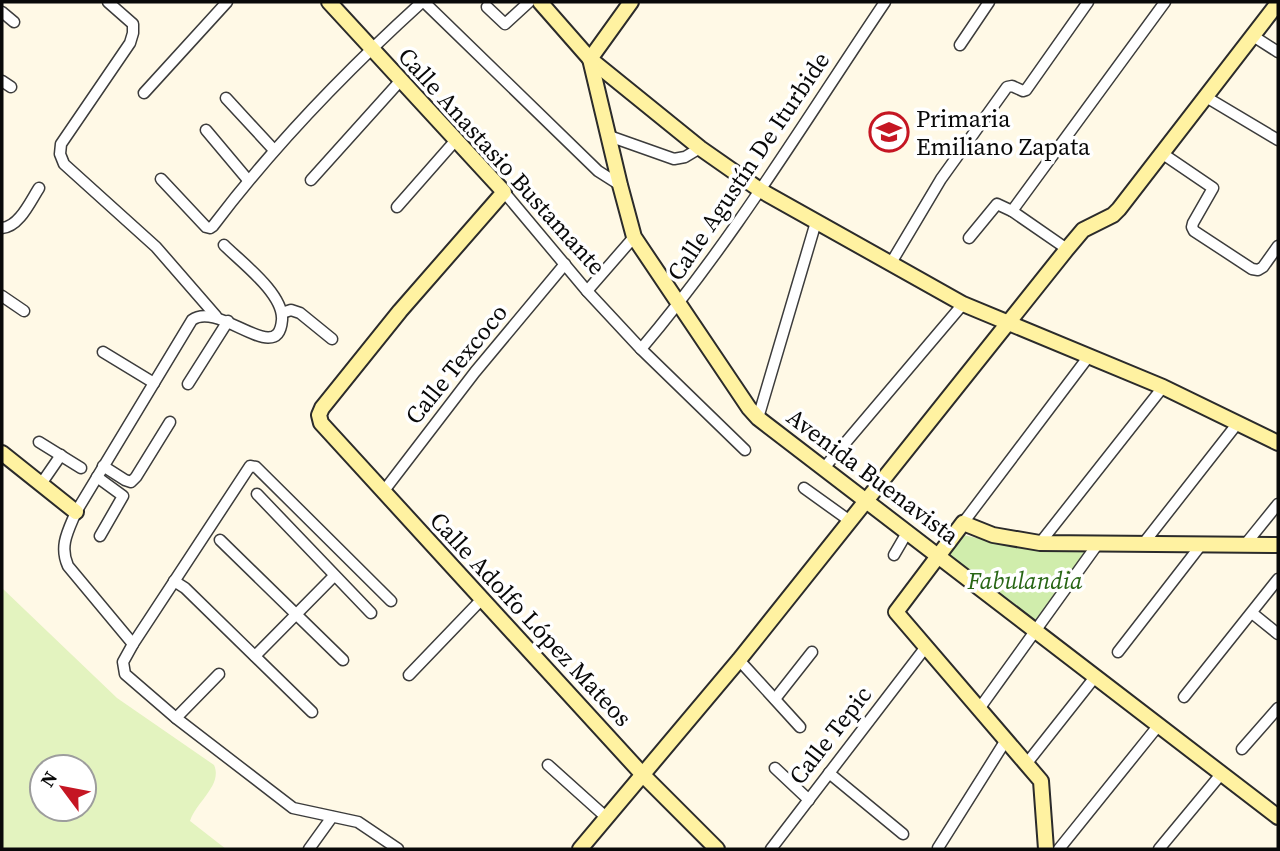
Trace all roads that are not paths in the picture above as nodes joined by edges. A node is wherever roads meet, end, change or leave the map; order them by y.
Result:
1 (108, 2) edge
2 (227, 2) edge
3 (329, 2) edge
4 (423, 2) edge
5 (529, 2) edge
6 (540, 2) edge
7 (631, 2) edge
8 (885, 2) edge
9 (989, 2) edge
10 (1088, 2) edge
11 (1166, 2) edge
12 (1275, 4) edge
13 (487, 7) dead end
14 (2, 12) edge
15 (14, 22) dead end
16 (1253, 36) junction
17 (960, 45) dead end
18 (372, 48) junction
19 (1278, 52) edge
20 (590, 59) junction
21 (401, 80) junction
22 (144, 93) dead end
23 (1206, 97) junction
24 (226, 99) dead end
25 (206, 130) dead end
26 (609, 136) junction
27 (1278, 140) edge
28 (455, 141) junction
29 (700, 148) junction
30 (274, 150) junction
31 (1163, 154) junction
32 (161, 179) dead end
33 (248, 180) junction
34 (311, 180) dead end
35 (620, 185) junction
36 (38, 188) dead end
37 (760, 190) junction
38 (504, 192) junction
39 (397, 206) dead end
40 (1012, 211) junction
41 (816, 222) junction
42 (2, 228) edge
43 (634, 237) junction
44 (968, 238) dead end
45 (224, 245) dead end
46 (1278, 246) edge
47 (1067, 249) junction
48 (891, 263) junction
49 (565, 264) junction
50 (587, 291) junction
51 (2, 296) edge
52 (680, 304) junction
53 (963, 304) junction
54 (24, 310) dead end
55 (282, 313) junction
56 (216, 316) junction
57 (228, 321) junction
58 (1009, 324) junction
59 (332, 339) dead end
60 (641, 349) junction
61 (103, 352) dead end
62 (1089, 356) junction
63 (154, 383) junction
64 (188, 384) dead end
65 (1163, 387) junction
66 (758, 418) junction
67 (170, 422) dead end
68 (1237, 424) junction
69 (39, 442) dead end
70 (1278, 443) edge
71 (745, 450) dead end
72 (2, 453) edge
73 (61, 456) junction
74 (103, 466) junction
75 (81, 468) dead end
76 (824, 468) junction
77 (97, 477) junction
78 (41, 484) junction
79 (804, 488) dead end
80 (383, 492) junction
81 (257, 494) dead end
82 (867, 500) junction
83 (1278, 504) edge
84 (76, 512) junction
85 (850, 521) junction
86 (962, 523) junction
87 (908, 531) junction
88 (100, 536) dead end
89 (220, 540) dead end
90 (1040, 543) junction
91 (1143, 544) junction
92 (1097, 545) junction
93 (1201, 545) junction
94 (1278, 545) edge
95 (1244, 546) junction
96 (894, 555) dead end
97 (939, 555) junction
98 (334, 576) junction
99 (1278, 579) edge
100 (174, 581) junction
101 (482, 599) junction
102 (391, 601) dead end
103 (371, 613) dead end
104 (1252, 613) junction
105 (296, 614) junction
106 (1035, 631) junction
107 (1278, 634) edge
108 (133, 644) junction
109 (925, 648) junction
110 (812, 652) dead end
111 (1118, 652) dead end
112 (255, 656) junction
113 (343, 660) dead end
114 (739, 660) junction
115 (219, 674) dead end
116 (409, 675) dead end
117 (1095, 677) junction
118 (1184, 697) dead end
119 (775, 699) junction
120 (1278, 708) edge
121 (979, 709) junction
122 (312, 712) dead end
123 (176, 718) junction
124 (1158, 726) junction
125 (800, 727) dead end
126 (1006, 740) junction
127 (1242, 749) dead end
128 (1027, 763) junction
129 (548, 765) dead end
130 (775, 768) dead end
131 (829, 773) junction
132 (1222, 773) junction
133 (644, 776) junction
134 (808, 800) junction
135 (332, 817) junction
136 (1278, 817) edge
137 (607, 818) junction
138 (903, 834) dead end
139 (385, 845) edge
140 (938, 848) edge
141 (309, 849) edge
142 (398, 849) edge
143 (580, 849) edge
144 (716, 849) edge
145 (771, 849) edge
146 (1046, 849) edge
147 (1059, 849) edge
148 (1158, 849) edge

1 - 56 street
2 - 22 street
3 - 18 main road, Calle Anastasio Bustamante
4 - 18 street
4 - 35 street
5 - 13 street
6 - 20 main road
7 - 20 main road
8 - 37 street, Calle Agustín De Iturbide
9 - 17 street
10 - 48 street
11 - 40 street
12 - 16 main road
14 - 15 street
16 - 19 street
16 - 23 main road
18 - 21 main road, Calle Anastasio Bustamante
18 - 30 street
20 - 26 main road, Avenida Buenavista
20 - 29 main road
21 - 28 main road, Calle Anastasio Bustamante
21 - 34 street
23 - 27 street
23 - 31 main road
24 - 30 street
25 - 33 street
26 - 29 street
26 - 35 main road, Avenida Buenavista
28 - 38 main road, Calle Anastasio Bustamante
28 - 39 street
29 - 37 main road
30 - 33 street
31 - 46 street
31 - 47 main road
32 - 33 street
35 - 43 main road, Avenida Buenavista
36 - 42 street
37 - 41 main road
37 - 52 street, Calle Agustín De Iturbide
38 - 49 street, Calle Anastasio Bustamante
38 - 80 main road, Calle Adolfo López Mateos
40 - 44 street
40 - 47 street
41 - 48 main road
41 - 66 street
43 - 50 street
43 - 52 main road, Avenida Buenavista
45 - 55 street
47 - 58 main road
48 - 53 main road
49 - 50 street, Calle Anastasio Bustamante
49 - 80 street, Calle Texcoco
50 - 60 street, Calle Anastasio Bustamante
51 - 54 street
52 - 60 street, Calle Agustín De Iturbide
52 - 66 main road, Avenida Buenavista
53 - 58 main road
53 - 76 street
55 - 57 street
55 - 59 street
56 - 57 street
56 - 63 street
57 - 64 street
58 - 62 main road
58 - 82 main road
60 - 71 street, Calle Anastasio Bustamante
61 - 63 street
62 - 65 main road
62 - 86 street
63 - 74 street
65 - 68 main road
65 - 90 street
66 - 76 main road, Avenida Buenavista
67 - 74 street
68 - 70 main road
68 - 91 street
69 - 73 street
72 - 78 main road
73 - 75 street
73 - 78 street
74 - 77 street
76 - 82 main road, Avenida Buenavista
77 - 84 street
77 - 88 street
78 - 84 main road
79 - 85 street
80 - 101 main road, Calle Adolfo López Mateos
81 - 98 street
82 - 85 main road
82 - 87 main road, Avenida Buenavista
83 - 95 street
84 - 108 street
85 - 114 main road
86 - 90 main road
86 - 97 main road
87 - 96 street
87 - 97 main road, Avenida Buenavista
89 - 105 street
90 - 92 main road
91 - 92 main road
91 - 93 main road
92 - 106 street
93 - 95 main road
93 - 111 street
94 - 95 main road
97 - 106 main road, Avenida Buenavista
97 - 109 main road
98 - 103 street
98 - 105 street
99 - 104 street
100 - 102 street
100 - 108 street
100 - 112 street
101 - 116 street
101 - 133 main road, Calle Adolfo López Mateos
104 - 107 street
104 - 118 street
105 - 112 street
105 - 113 street
106 - 117 main road, Avenida Buenavista
106 - 121 street
108 - 123 street
109 - 121 main road
109 - 131 street, Calle Tepic
110 - 119 street
112 - 122 street
114 - 119 street
114 - 133 main road
115 - 123 street
117 - 124 main road, Avenida Buenavista
117 - 128 street
119 - 125 street
120 - 127 street
121 - 126 main road
123 - 135 street
124 - 132 main road, Avenida Buenavista
124 - 147 street
126 - 128 main road
126 - 140 street
128 - 146 main road
129 - 137 street
130 - 134 street
131 - 134 street, Calle Tepic
131 - 138 street
132 - 136 main road, Avenida Buenavista
132 - 148 street
133 - 137 main road
133 - 144 main road, Calle Adolfo López Mateos
134 - 145 street, Calle Tepic
135 - 139 street
135 - 141 street
137 - 143 main road
139 - 142 street

